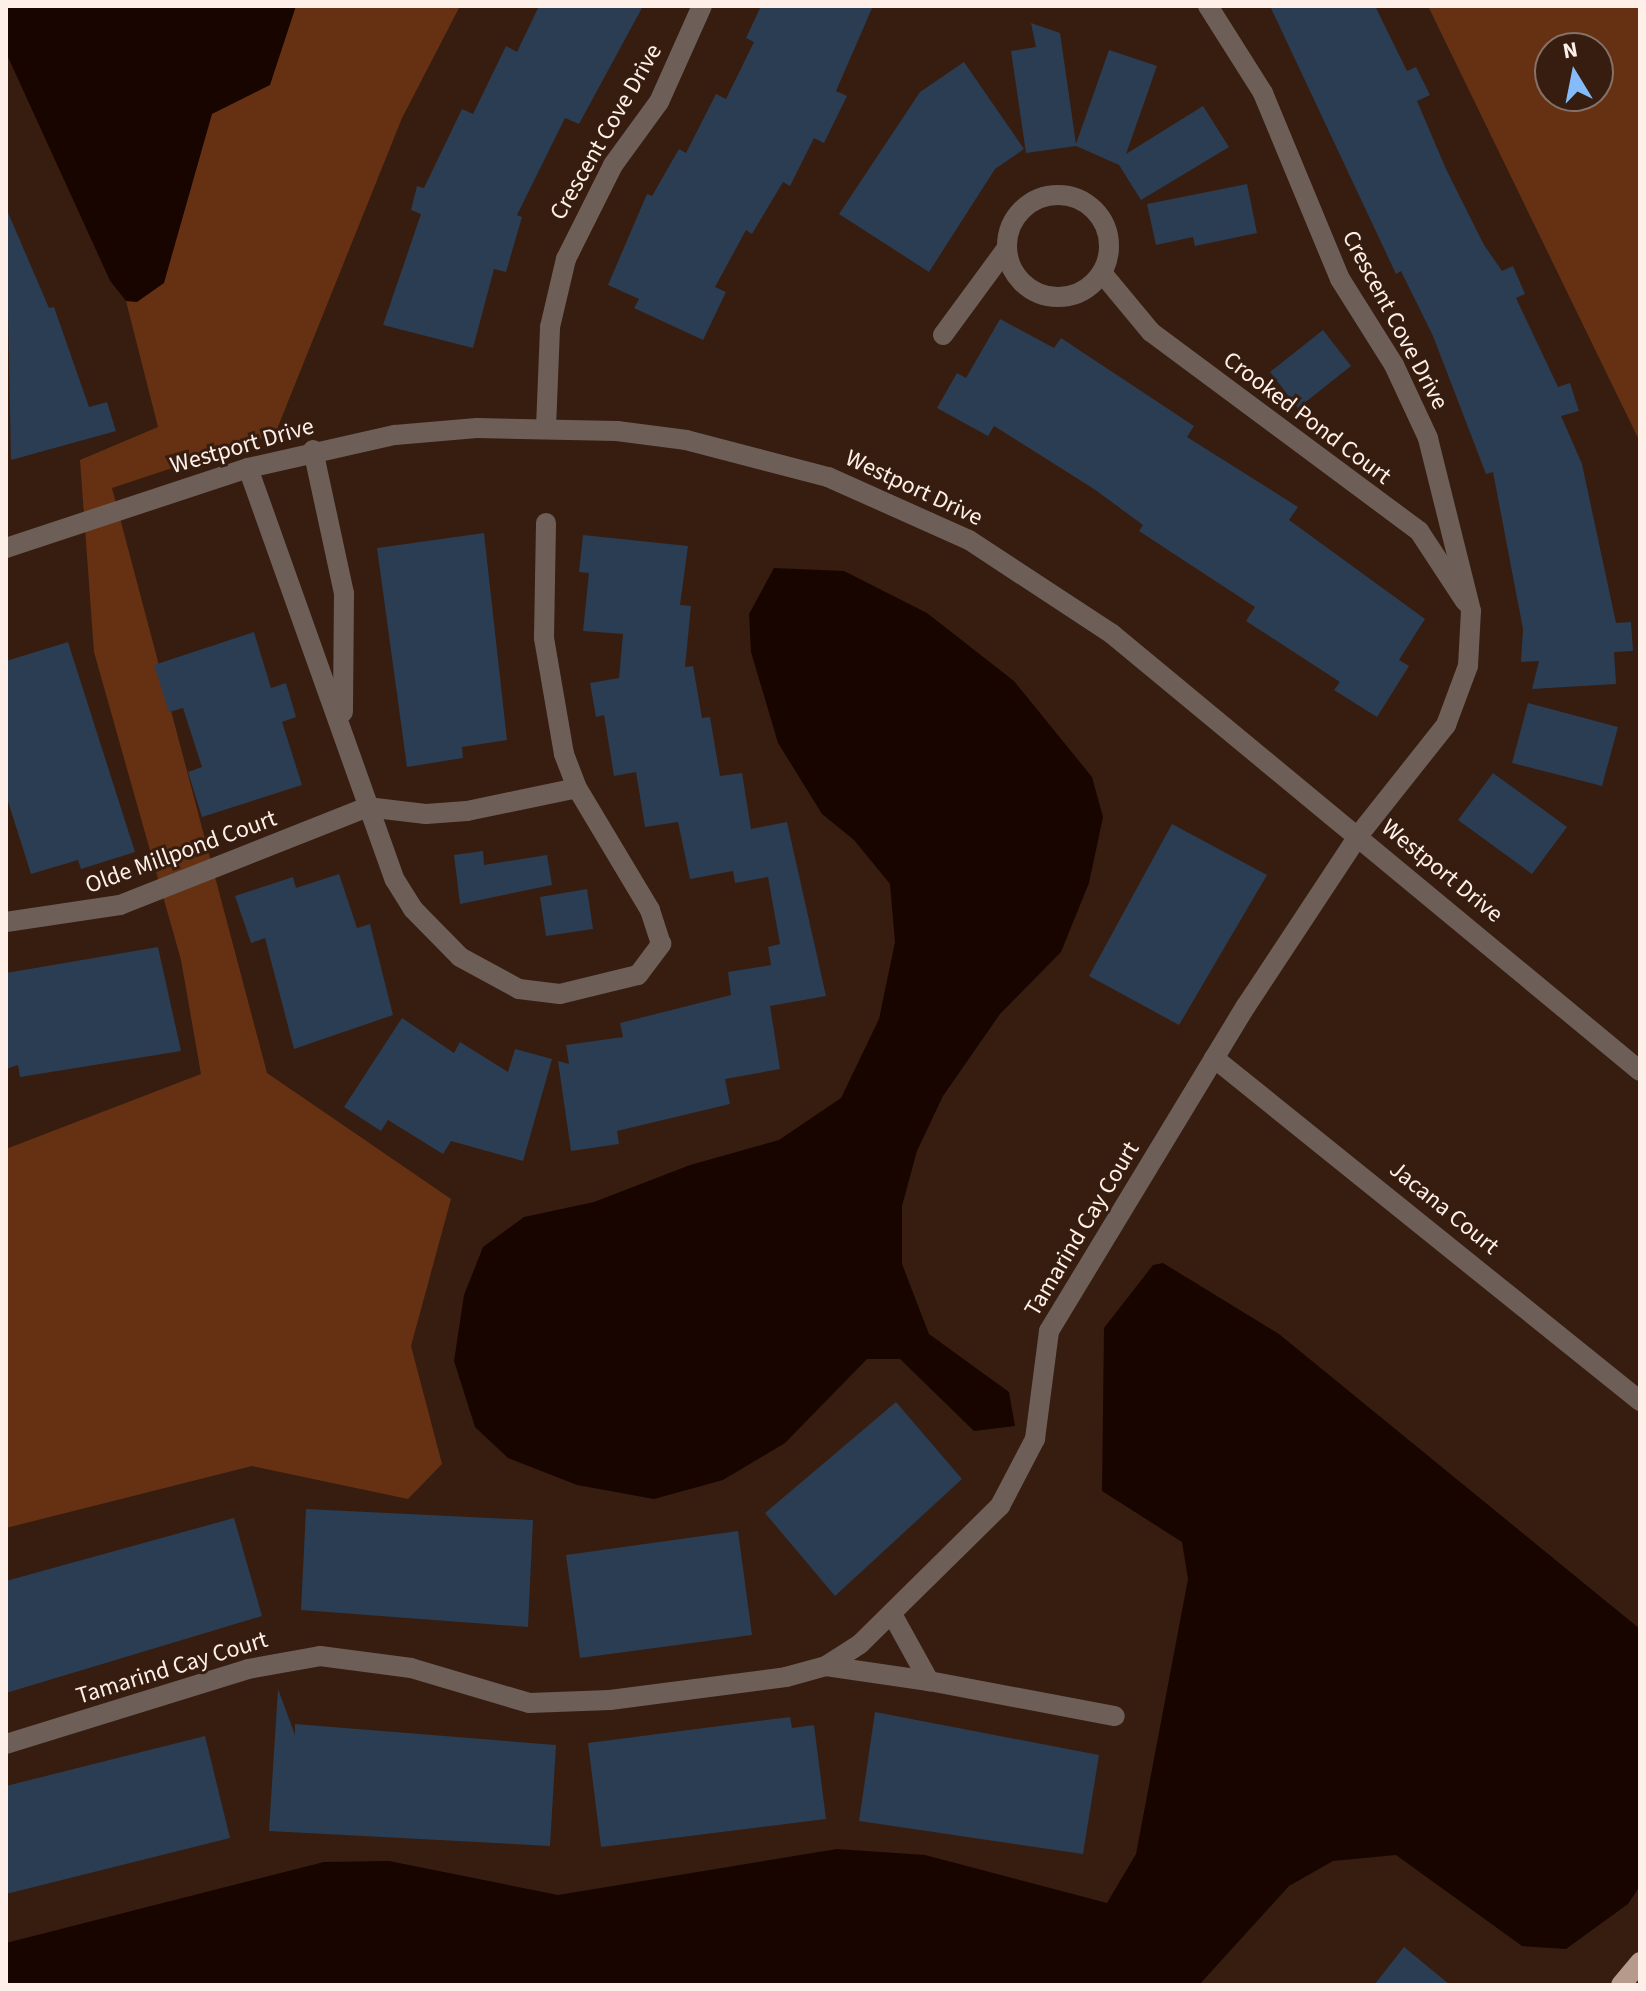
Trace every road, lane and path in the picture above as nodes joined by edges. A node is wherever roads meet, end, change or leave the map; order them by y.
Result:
1 (702, 6) edge
2 (1208, 6) edge
3 (1007, 248) junction
4 (1102, 273) junction
5 (943, 335) dead end
6 (546, 428) junction
7 (313, 450) junction
8 (248, 468) junction
9 (546, 523) dead end
10 (6, 548) edge
11 (1471, 611) junction
12 (343, 720) junction
13 (577, 788) junction
14 (367, 807) junction
15 (1358, 836) junction
16 (6, 922) edge
17 (1214, 1058) junction
18 (1640, 1071) edge
19 (1640, 1401) edge
20 (892, 1614) junction
21 (826, 1666) junction
22 (929, 1681) junction
23 (1115, 1716) dead end
24 (6, 1744) edge
25 (1640, 1962) edge
26 (1621, 1985) edge

1 - 6 street, Crescent Cove Drive
2 - 11 street, Crescent Cove Drive
3 - 4 street
3 - 4 street
3 - 5 street
4 - 11 street, Crooked Pond Court
6 - 7 street, Westport Drive
6 - 15 street, Westport Drive
7 - 8 street, Westport Drive
7 - 12 street
8 - 10 street, Westport Drive
8 - 12 street
9 - 13 street
11 - 15 street, Crescent Cove Drive
12 - 14 street
13 - 14 street, Olde Millpond Court
13 - 14 street
14 - 16 street, Olde Millpond Court
15 - 17 street, Tamarind Cay Court
15 - 18 street, Westport Drive
17 - 19 street, Jacana Court
17 - 20 street, Tamarind Cay Court
20 - 21 street, Tamarind Cay Court
20 - 22 street
21 - 22 street, Tamarind Cay Court
21 - 24 street, Tamarind Cay Court
22 - 23 street, Tamarind Cay Court
25 - 26 main road

